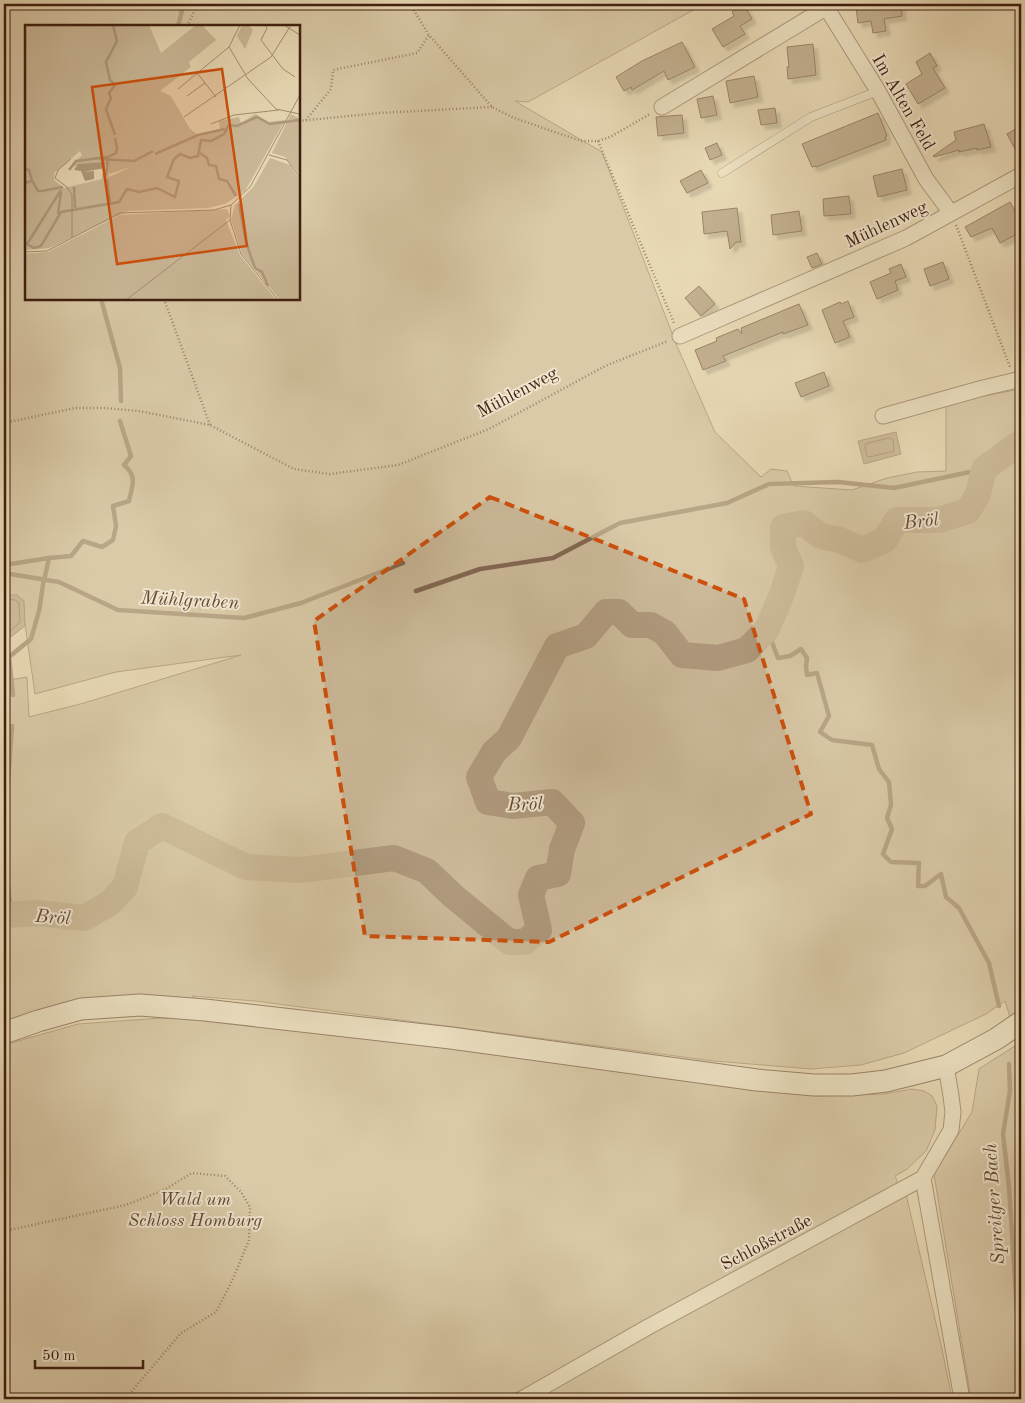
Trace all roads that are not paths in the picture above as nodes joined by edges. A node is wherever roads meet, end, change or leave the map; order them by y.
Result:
1 (829, 5) edge
2 (878, 92) junction
3 (662, 107) road end
4 (722, 172) dead end
5 (1021, 175) edge
6 (951, 214) junction
7 (680, 336) road end
8 (1018, 380) edge
9 (883, 416) dead end
10 (1021, 1022) edge
11 (4, 1033) edge
12 (946, 1066) junction
13 (924, 1178) junction
14 (522, 1399) edge
15 (962, 1399) edge

1 - 2 street, Im Alten Feld
1 - 3 street, Im Alten Feld
2 - 4 lane
2 - 6 street, Im Alten Feld
5 - 6 street, Mühlenweg
6 - 7 street, Mühlenweg
8 - 9 street
10 - 12 main road
11 - 12 main road
12 - 13 street
13 - 14 street, Schloßstraße
13 - 15 street

